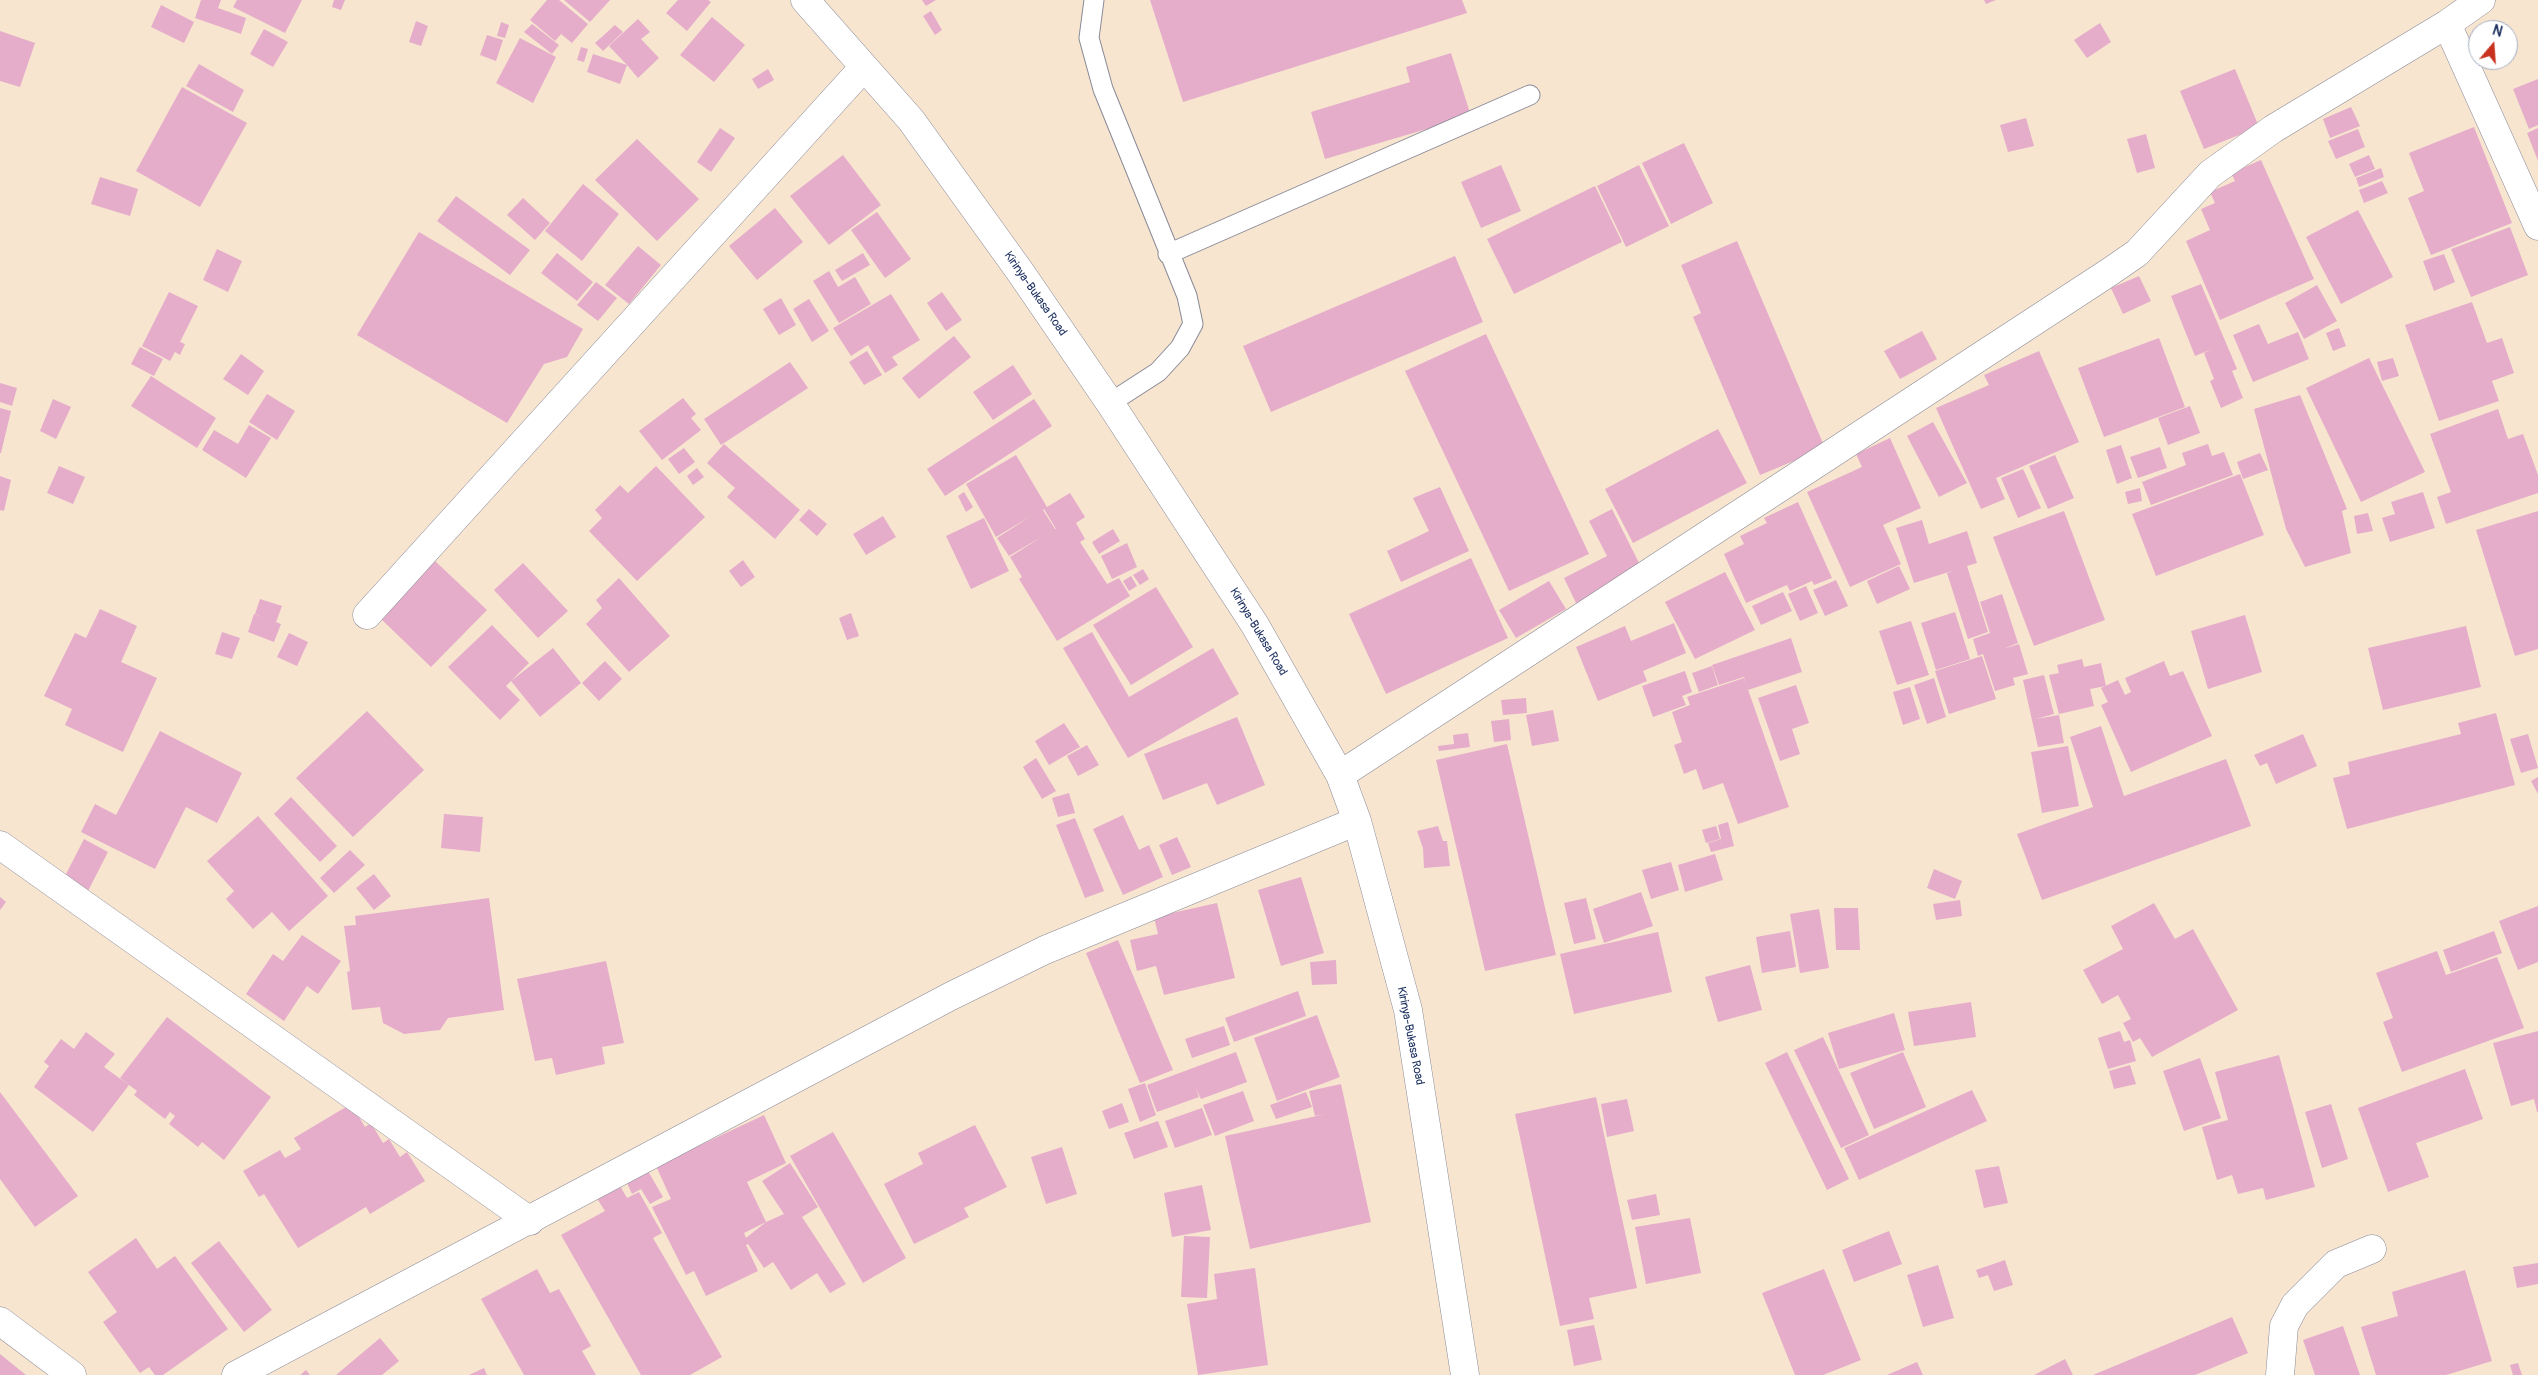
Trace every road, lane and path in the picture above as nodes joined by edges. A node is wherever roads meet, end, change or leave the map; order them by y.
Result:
1 (805, 0) edge
2 (1094, 0) edge
3 (2481, 0) edge
4 (2447, 24) junction
5 (864, 66) junction
6 (1530, 95) dead end
7 (2538, 226) edge
8 (1168, 254) junction
9 (1110, 403) junction
10 (367, 615) dead end
11 (1340, 775) junction
12 (1357, 821) junction
13 (0, 844) edge
14 (530, 1221) junction
15 (2372, 1249) dead end
16 (0, 1320) edge
17 (72, 1375) edge
18 (236, 1375) edge
19 (1465, 1375) edge
20 (2280, 1375) edge

1 - 5 street, Kirinya-Bukasa Road
2 - 8 lane
3 - 4 street
4 - 7 street
4 - 11 street
5 - 9 street, Kirinya-Bukasa Road
5 - 10 street
6 - 8 lane
8 - 9 lane
9 - 11 street, Kirinya-Bukasa Road
11 - 12 street, Kirinya-Bukasa Road
12 - 14 street
12 - 19 street, Kirinya-Bukasa Road
13 - 14 street
14 - 18 street
15 - 20 street
16 - 17 street

